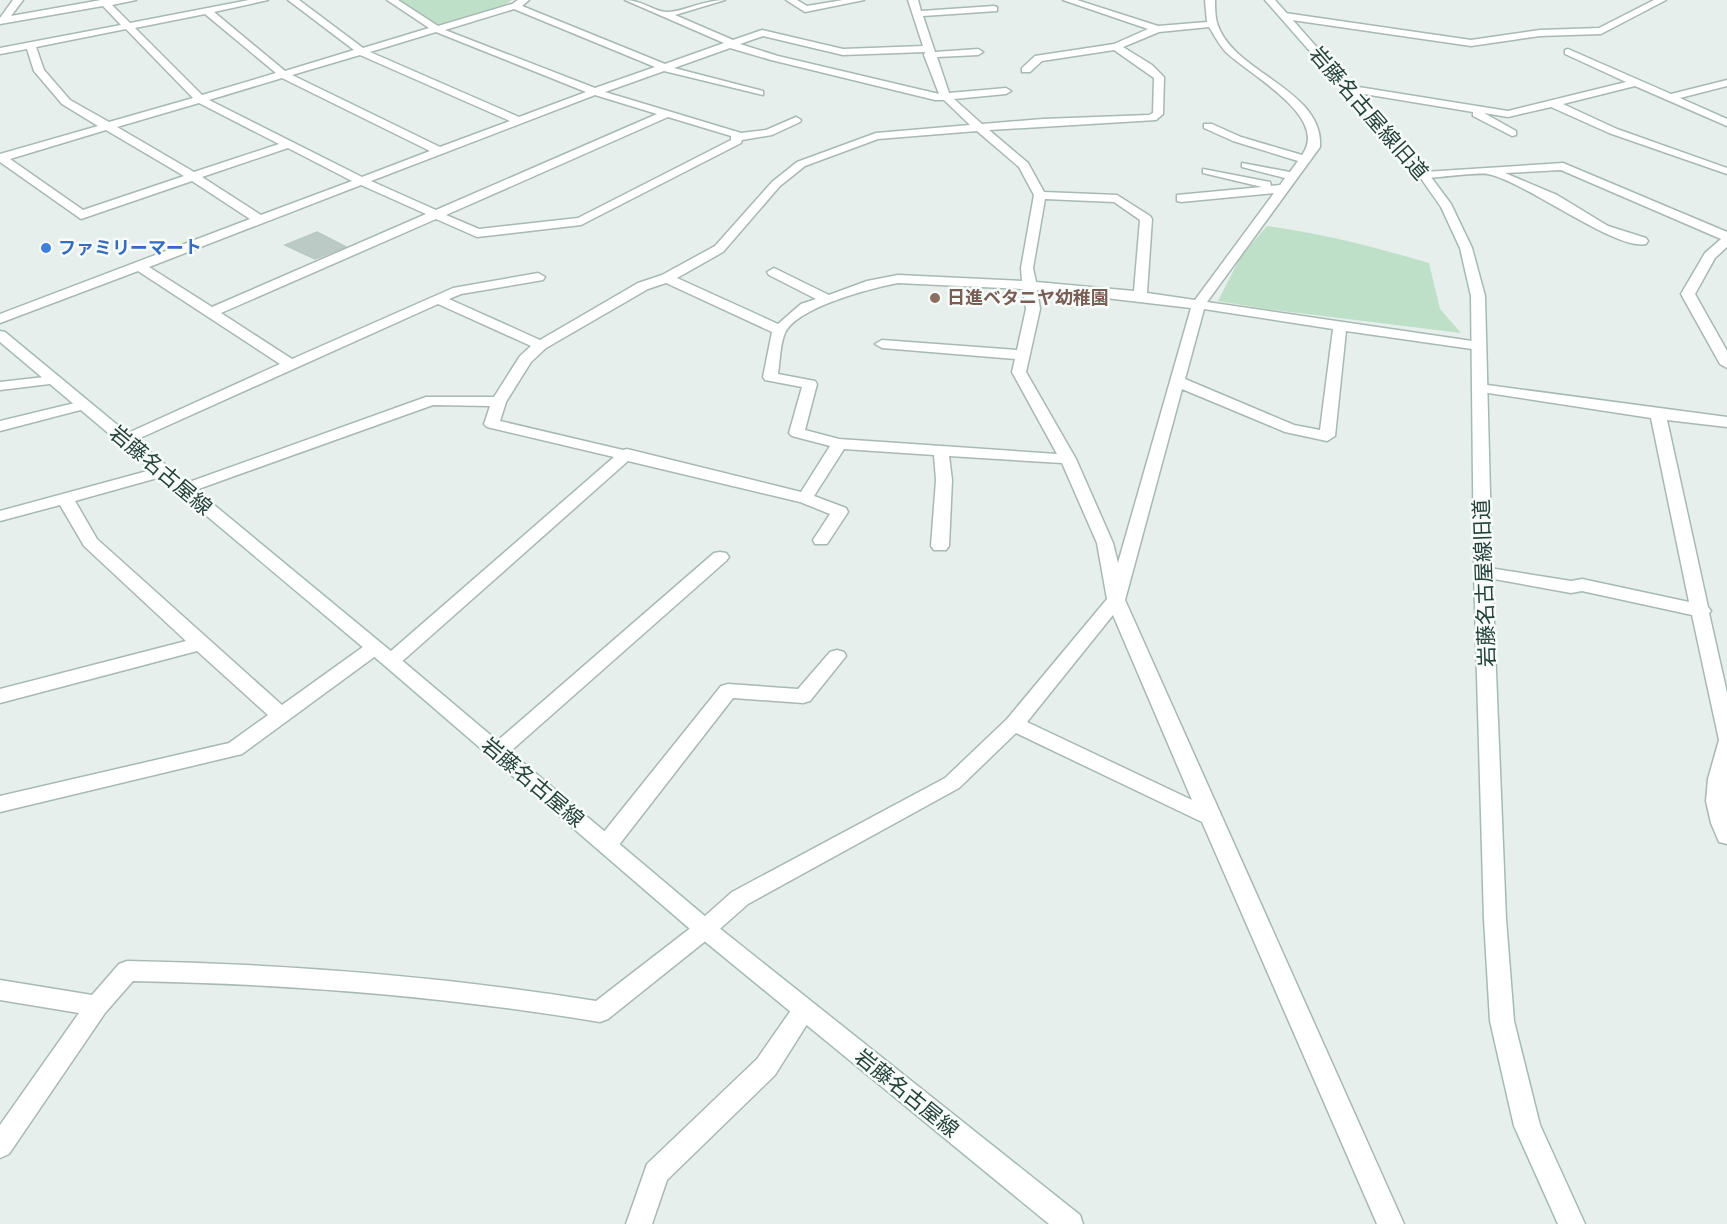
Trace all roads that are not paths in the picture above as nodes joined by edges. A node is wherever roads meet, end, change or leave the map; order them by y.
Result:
1 (18, 0) edge
2 (131, 0) edge
3 (263, 0) edge
4 (293, 0) edge
5 (392, 0) edge
6 (630, 0) edge
7 (720, 0) edge
8 (791, 0) edge
9 (859, 0) edge
10 (1068, 0) edge
11 (1210, 0) edge
12 (1270, 0) edge
13 (1661, 0) edge
14 (106, 2) edge
15 (519, 3) edge
16 (914, 7) edge
17 (994, 9) dead end
18 (207, 11) junction
19 (666, 15) junction
20 (1285, 16) junction
21 (2, 21) edge
22 (1212, 24) junction
23 (126, 26) junction
24 (1157, 29) junction
25 (438, 30) junction
26 (731, 43) junction
27 (30, 45) junction
28 (1116, 47) junction
29 (0, 51) edge
30 (362, 52) junction
31 (929, 52) junction
32 (978, 52) dead end
33 (1568, 52) dead end
34 (665, 66) junction
35 (1026, 70) dead end
36 (284, 75) junction
37 (1727, 83) edge
38 (1636, 84) junction
39 (1346, 88) junction
40 (1010, 89) dead end
41 (595, 92) junction
42 (759, 93) dead end
43 (941, 94) junction
44 (1669, 98) junction
45 (200, 99) junction
46 (916, 101) dead end
47 (1552, 104) junction
48 (1470, 108) junction
49 (666, 114) junction
50 (796, 120) dead end
51 (519, 121) junction
52 (1727, 123) edge
53 (1208, 126) dead end
54 (978, 127) junction
55 (106, 128) junction
56 (1512, 133) dead end
57 (736, 137) junction
58 (289, 144) junction
59 (439, 151) junction
60 (0, 158) edge
61 (1305, 160) junction
62 (1246, 165) dead end
63 (1207, 171) dead end
64 (1490, 171) junction
65 (1725, 171) dead end
66 (1424, 175) junction
67 (192, 176) junction
68 (1293, 176) junction
69 (361, 181) junction
70 (1281, 188) junction
71 (1040, 195) junction
72 (1180, 198) dead end
73 (437, 214) junction
74 (260, 220) junction
75 (1727, 239) edge
76 (1642, 241) dead end
77 (140, 266) junction
78 (774, 272) dead end
79 (538, 277) dead end
80 (667, 278) junction
81 (1029, 285) junction
82 (1140, 296) junction
83 (438, 299) junction
84 (827, 299) junction
85 (1198, 305) junction
86 (210, 314) junction
87 (0, 319) edge
88 (1340, 326) junction
89 (779, 330) junction
90 (0, 335) edge
91 (882, 344) dead end
92 (541, 345) junction
93 (1479, 346) junction
94 (1023, 355) junction
95 (1727, 364) edge
96 (291, 365) junction
97 (53, 380) junction
98 (1177, 381) junction
99 (0, 386) edge
100 (1480, 388) junction
101 (499, 402) junction
102 (83, 405) junction
103 (1658, 414) junction
104 (1727, 422) edge
105 (0, 426) edge
106 (124, 440) junction
107 (839, 444) junction
108 (941, 450) junction
109 (627, 454) junction
110 (1068, 459) junction
111 (162, 472) junction
112 (184, 489) junction
113 (805, 498) junction
114 (66, 500) junction
115 (0, 516) edge
116 (821, 540) dead end
117 (940, 546) dead end
118 (720, 557) dead end
119 (1483, 572) junction
120 (1116, 600) junction
121 (1702, 611) junction
122 (200, 644) junction
123 (374, 648) junction
124 (837, 656) dead end
125 (391, 662) junction
126 (0, 696) edge
127 (282, 716) junction
128 (1014, 724) junction
129 (1727, 738) edge
130 (1727, 743) edge
131 (497, 752) junction
132 (0, 804) edge
133 (1210, 817) junction
134 (1727, 836) edge
135 (607, 844) junction
136 (705, 928) junction
137 (0, 990) edge
138 (97, 1006) junction
139 (804, 1010) junction
140 (0, 1146) edge
141 (639, 1224) edge
142 (1070, 1224) edge
143 (1391, 1224) edge
144 (1572, 1224) edge

1 - 21 street
2 - 14 street
3 - 18 street
4 - 30 street
5 - 25 street
6 - 19 street
7 - 19 street
8 - 9 street
10 - 24 street
11 - 22 street
12 - 20 street, 岩藤名古屋線旧道
13 - 20 street
14 - 21 street
14 - 23 street
15 - 25 street
15 - 34 street
16 - 17 street
16 - 31 street
18 - 23 street
18 - 36 street
19 - 26 street
20 - 39 street, 岩藤名古屋線旧道
22 - 24 street
22 - 61 street
23 - 27 street
23 - 45 street
24 - 28 street
25 - 30 street
25 - 41 street
26 - 31 street
26 - 34 street
26 - 43 street
27 - 29 street
27 - 55 street
28 - 35 street
28 - 54 street
30 - 36 street
30 - 51 street
31 - 32 street
31 - 43 street
33 - 38 street
34 - 41 street
34 - 42 street
36 - 45 street
36 - 59 street
37 - 44 street
38 - 44 street
38 - 47 street
39 - 48 street
39 - 66 street, 岩藤名古屋線旧道
40 - 43 street
41 - 49 street
41 - 51 street
43 - 46 street
43 - 54 street
44 - 52 street
45 - 55 street
45 - 58 street
47 - 48 street
47 - 65 street
48 - 56 street
49 - 57 street
49 - 73 street
50 - 57 street
51 - 59 street
53 - 61 street
54 - 71 street
54 - 80 street
55 - 60 street
55 - 67 street
57 - 73 street
58 - 67 street
58 - 69 street
59 - 69 street
60 - 67 street
61 - 68 street
62 - 68 street
63 - 70 street
64 - 66 street
64 - 75 street
64 - 76 street
66 - 93 street, 岩藤名古屋線旧道
67 - 74 street
68 - 70 street
69 - 73 street
69 - 74 street
70 - 72 street
70 - 85 street
71 - 81 street
71 - 82 street
73 - 86 street
74 - 77 street
75 - 95 street
77 - 86 street
77 - 87 street
78 - 84 street
79 - 83 street
80 - 89 street
80 - 92 street
81 - 82 street
81 - 84 street
81 - 94 street
82 - 85 street
83 - 92 street
83 - 96 street
84 - 89 street
85 - 88 street
85 - 98 street
86 - 96 street
88 - 93 street
88 - 98 street
89 - 107 street
90 - 97 street, 岩藤名古屋線
91 - 94 street
92 - 101 street
93 - 100 street, 岩藤名古屋線旧道
94 - 110 street
96 - 106 street
97 - 99 street
97 - 102 street, 岩藤名古屋線
98 - 120 street
100 - 103 street
100 - 119 street, 岩藤名古屋線旧道
101 - 109 street
101 - 112 street
102 - 105 street
102 - 106 street, 岩藤名古屋線
103 - 104 street
103 - 121 street
106 - 111 street, 岩藤名古屋線
107 - 108 street
107 - 113 street
108 - 110 street
108 - 117 street
109 - 113 street
109 - 125 street
110 - 120 street
111 - 112 street, 岩藤名古屋線
111 - 114 street
112 - 123 street, 岩藤名古屋線
113 - 116 street
114 - 115 street
114 - 122 street
118 - 131 street
119 - 121 street
119 - 144 street, 岩藤名古屋線旧道
120 - 128 street
120 - 133 street
121 - 129 street
122 - 126 street
122 - 127 street
123 - 125 street, 岩藤名古屋線
123 - 127 street
124 - 135 street
125 - 131 street, 岩藤名古屋線
127 - 132 street
128 - 133 street
128 - 136 street
130 - 134 street
131 - 135 street, 岩藤名古屋線
133 - 143 street
135 - 136 street, 岩藤名古屋線
136 - 138 street
136 - 139 street, 岩藤名古屋線
137 - 138 street
138 - 140 street
139 - 141 street
139 - 142 street, 岩藤名古屋線

